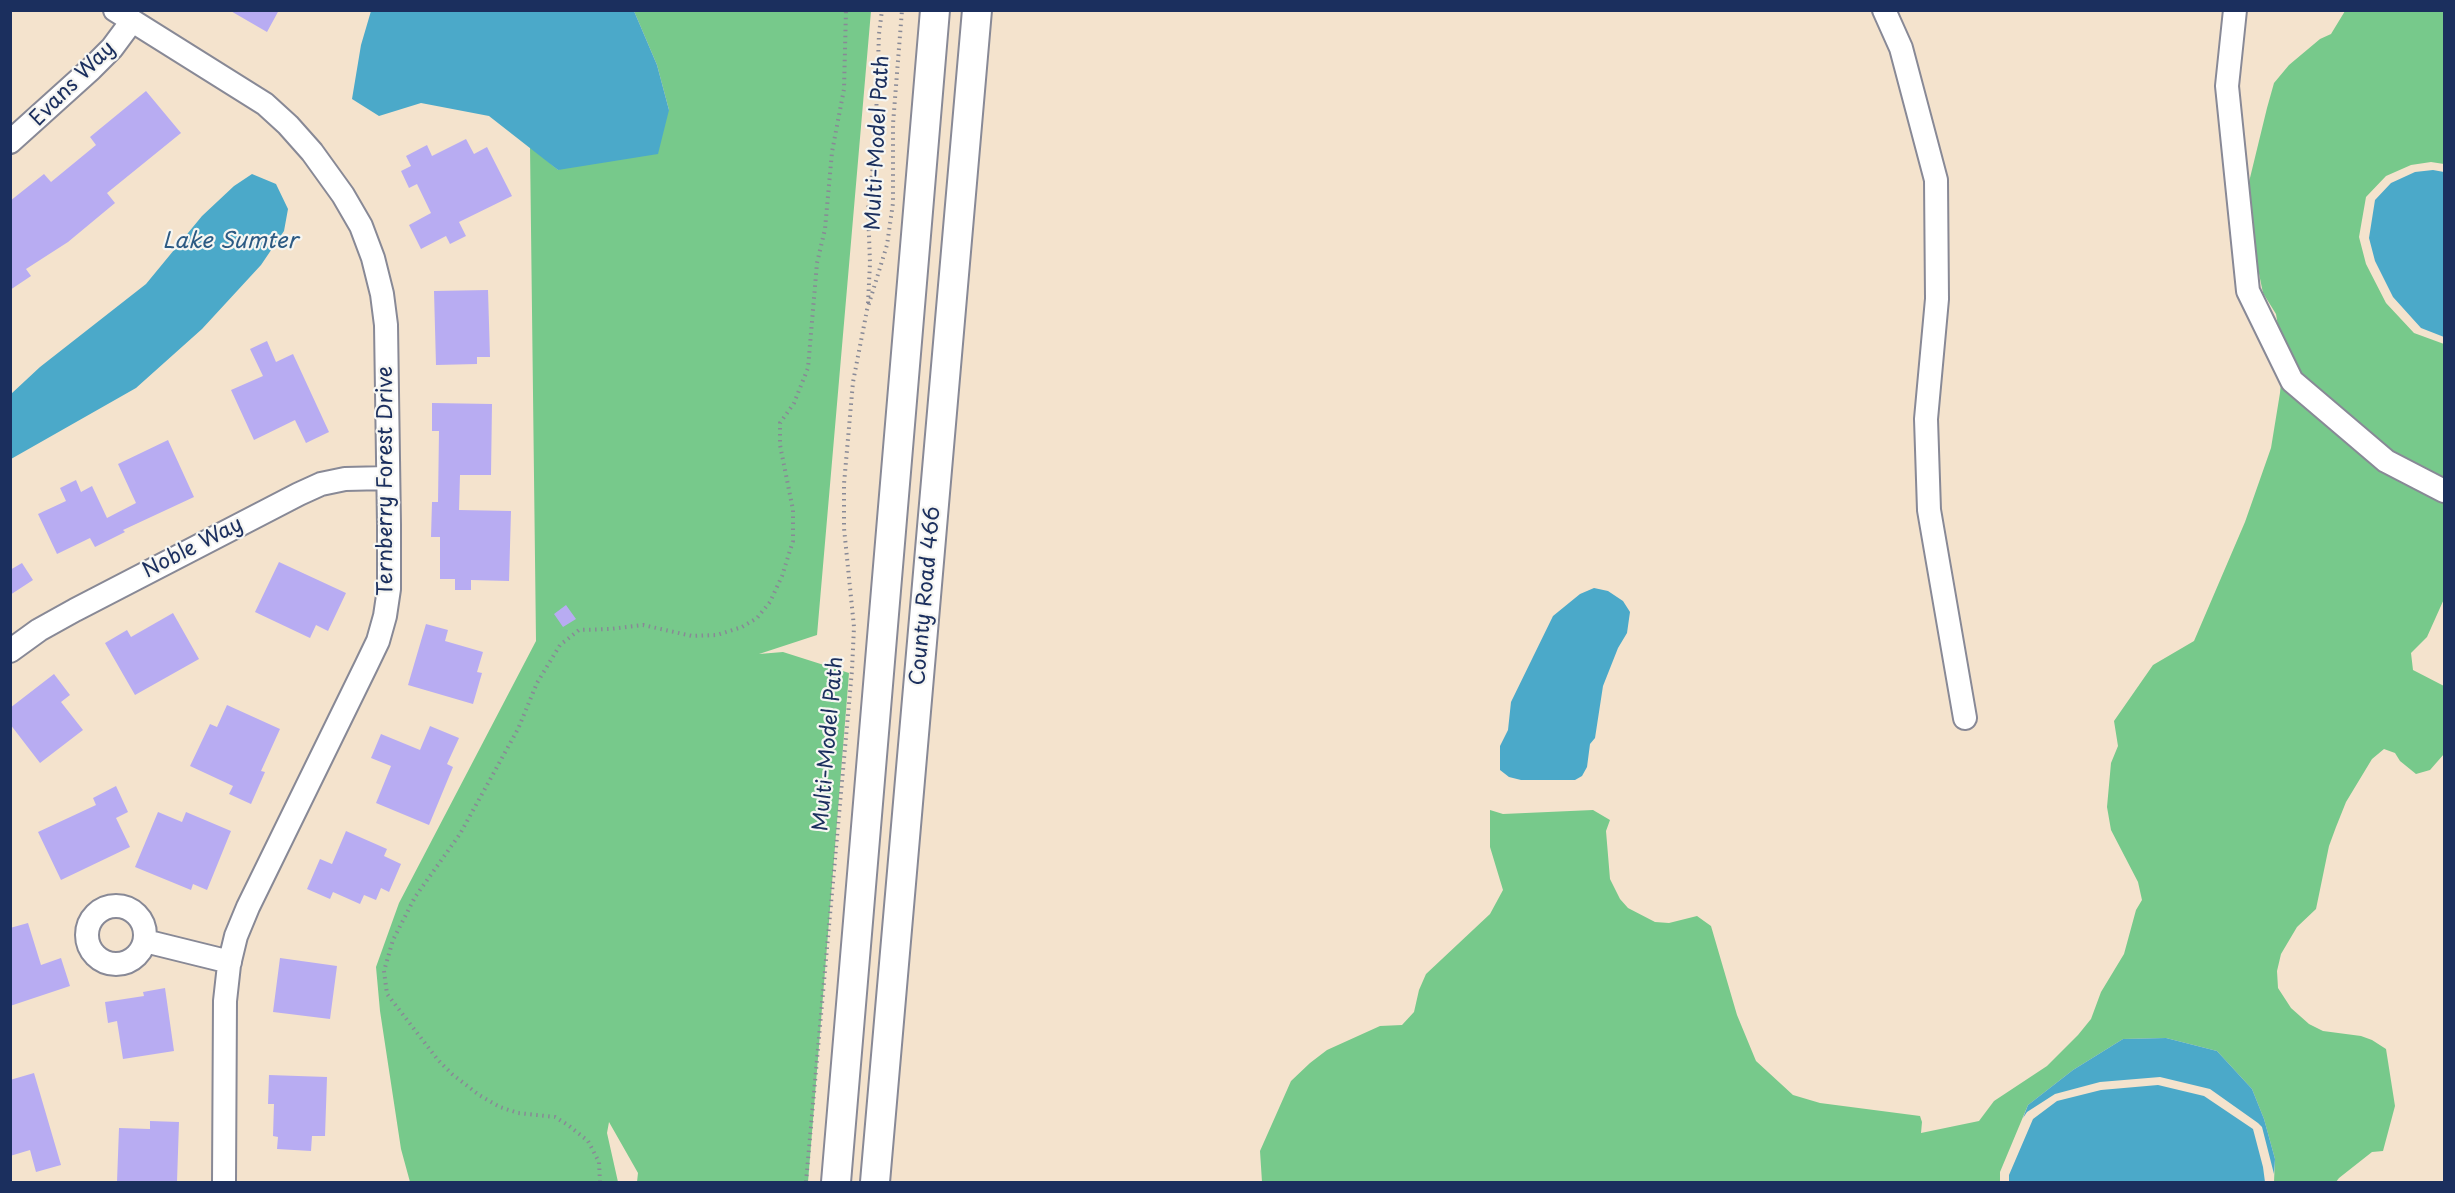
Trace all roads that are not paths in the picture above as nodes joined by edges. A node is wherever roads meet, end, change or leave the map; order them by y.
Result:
1 (935, 10) edge
2 (976, 10) edge
3 (1884, 10) edge
4 (2235, 10) edge
5 (123, 16) edge
6 (10, 142) edge
7 (388, 478) junction
8 (2445, 491) edge
9 (10, 651) edge
10 (1965, 718) dead end
11 (145, 941) dead end
12 (230, 962) junction
13 (224, 1182) edge
14 (836, 1182) edge
15 (875, 1182) edge

1 - 14 main road, County Road 466
2 - 15 main road, County Road 466
3 - 10 street
4 - 8 street
5 - 6 street, Evans Way
5 - 7 street, Ternberry Forest Drive
7 - 9 street, Noble Way
7 - 12 street, Ternberry Forest Drive
11 - 12 street
12 - 13 street, Ternberry Forest Drive

